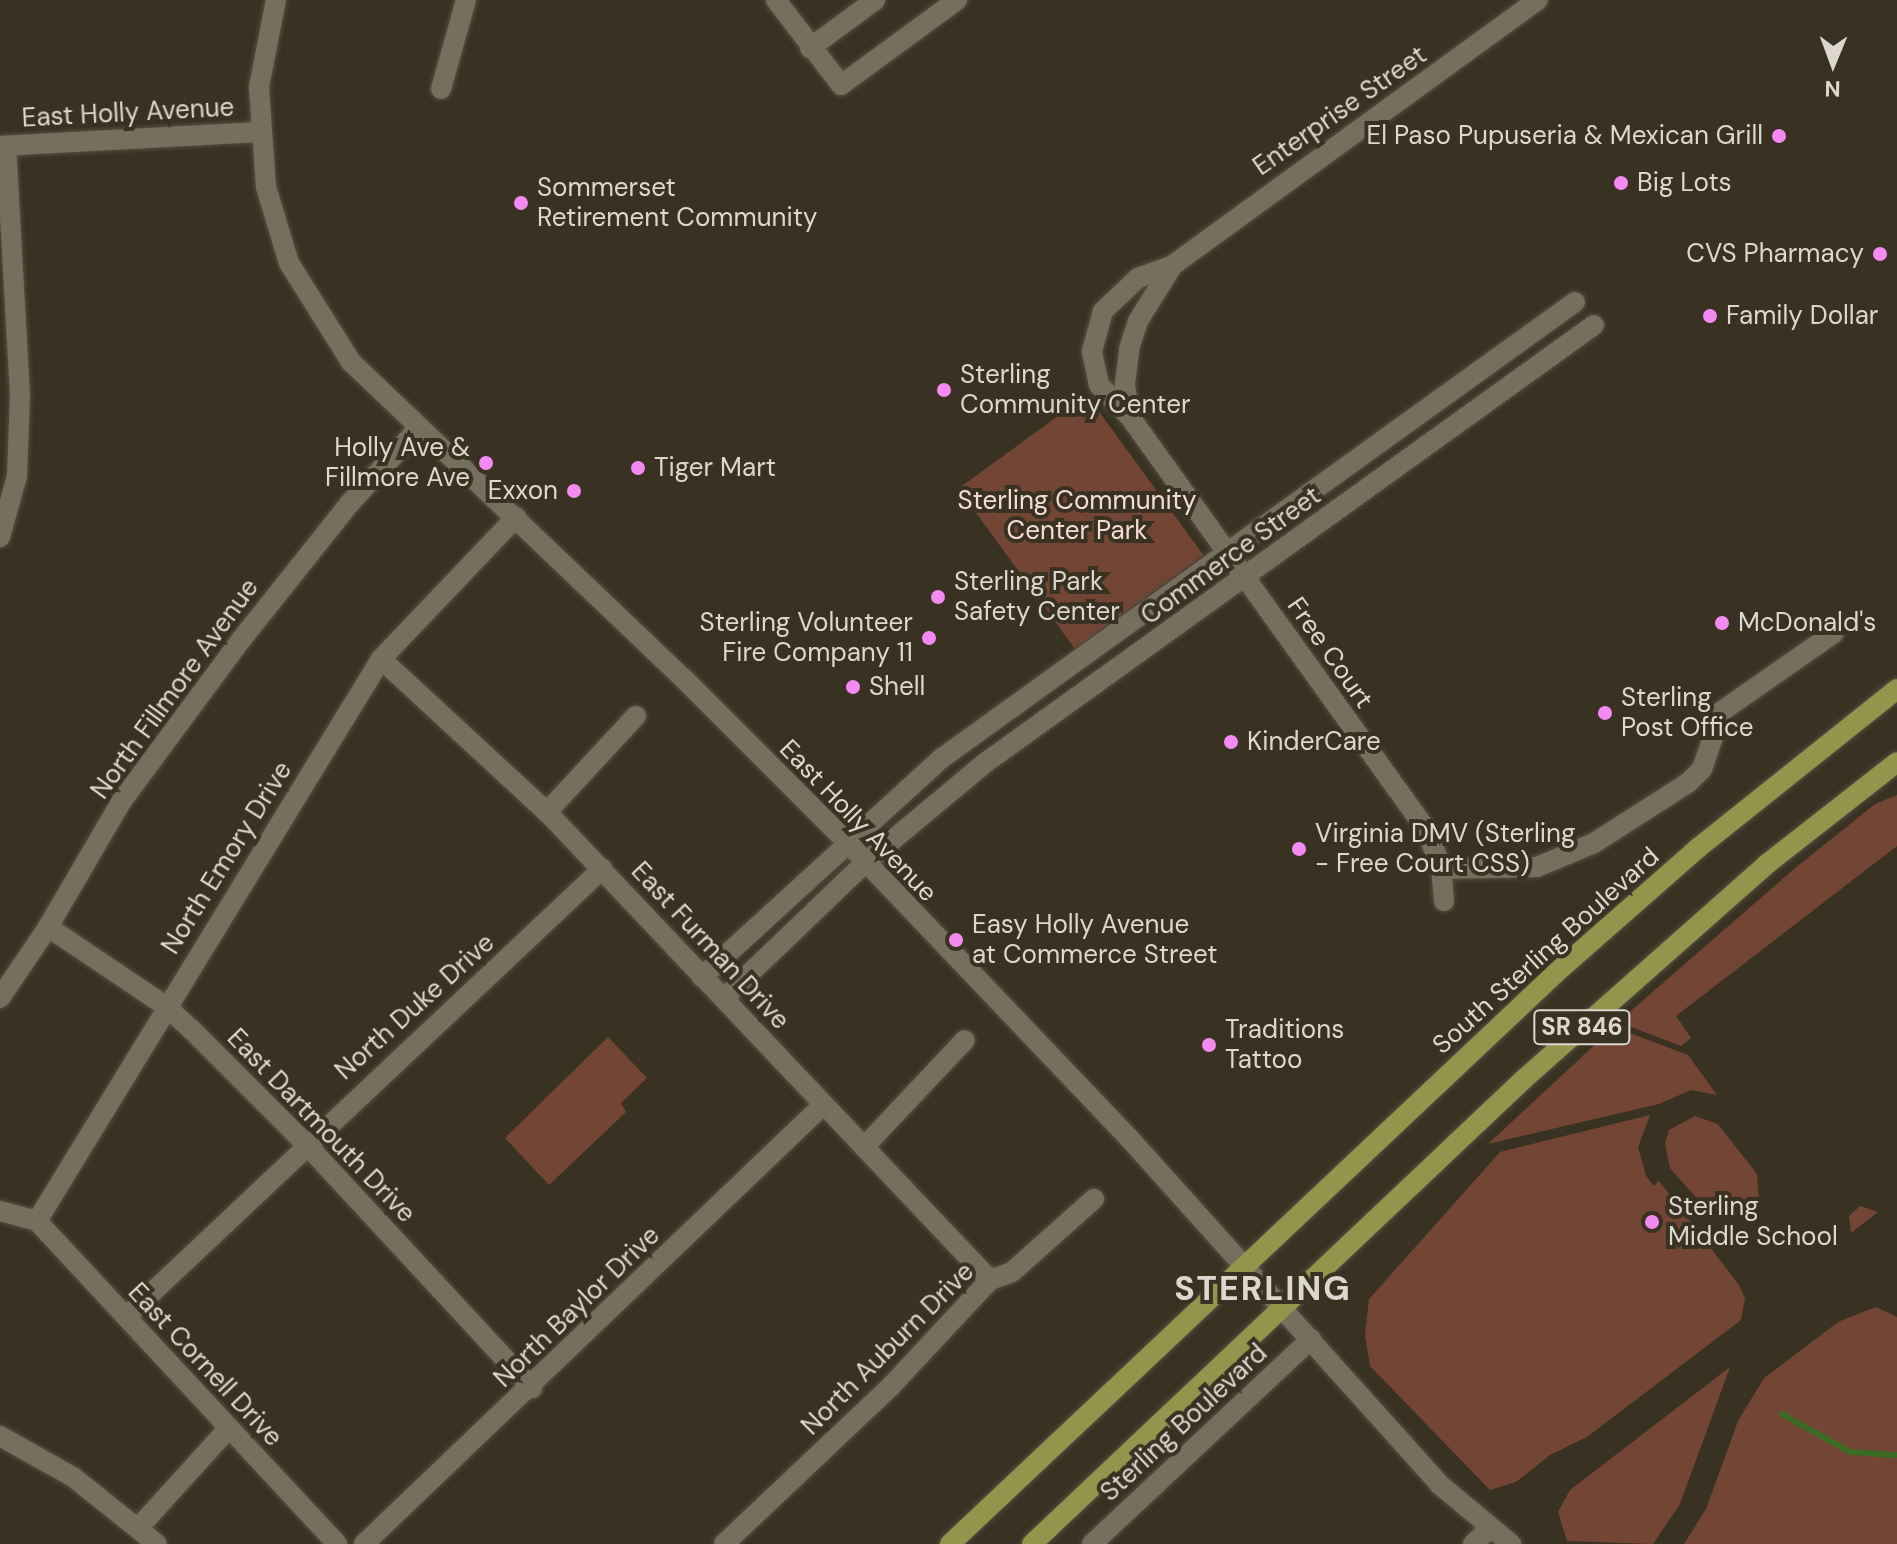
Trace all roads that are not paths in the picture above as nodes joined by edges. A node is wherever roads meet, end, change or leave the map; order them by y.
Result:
1 (276, 0) edge
2 (466, 0) edge
3 (776, 0) edge
4 (875, 0) edge
5 (957, 0) edge
6 (1538, 0) edge
7 (810, 48) junction
8 (441, 89) dead end
9 (259, 132) junction
10 (3, 146) edge
11 (1173, 265) junction
12 (1575, 302) dead end
13 (1594, 325) dead end
14 (1130, 417) junction
15 (417, 430) junction
16 (516, 517) junction
17 (0, 537) edge
18 (1224, 550) junction
19 (1245, 578) junction
20 (1834, 633) dead end
21 (381, 659) junction
22 (1897, 689) edge
23 (636, 716) dead end
24 (1897, 762) edge
25 (547, 812) junction
26 (847, 842) junction
27 (865, 863) junction
28 (602, 869) junction
29 (1441, 869) junction
30 (1444, 901) dead end
31 (48, 927) junction
32 (702, 977) junction
33 (0, 998) edge
34 (724, 998) junction
35 (167, 1007) junction
36 (965, 1040) dead end
37 (823, 1105) junction
38 (306, 1144) junction
39 (866, 1145) junction
40 (1094, 1199) dead end
41 (0, 1211) edge
42 (37, 1221) junction
43 (1244, 1267) junction
44 (990, 1280) junction
45 (1282, 1310) junction
46 (126, 1317) junction
47 (1311, 1339) junction
48 (532, 1388) junction
49 (229, 1428) junction
50 (0, 1436) edge
51 (140, 1526) junction
52 (1490, 1528) junction
53 (157, 1544) edge
54 (337, 1544) edge
55 (364, 1544) edge
56 (724, 1544) edge
57 (950, 1544) edge
58 (1032, 1544) edge
59 (1092, 1544) edge
60 (1473, 1544) edge
61 (1511, 1544) edge

1 - 9 street, East Holly Avenue
2 - 8 street
3 - 7 street
4 - 7 street
5 - 7 street
6 - 11 street, Enterprise Street
9 - 10 street, East Holly Avenue
9 - 15 street, East Holly Avenue
10 - 17 street
11 - 14 street, Enterprise Street
11 - 14 street, Enterprise Street
12 - 18 street, Commerce Street
13 - 19 street, Commerce Street
14 - 18 street, Enterprise Street
15 - 16 street, East Holly Avenue
15 - 31 street, North Fillmore Avenue
16 - 21 street, North Emory Drive
16 - 26 street, East Holly Avenue
18 - 19 street, Free Court
18 - 26 street, Commerce Street
19 - 27 street, Commerce Street
19 - 29 street, Free Court
20 - 29 street
21 - 25 street, East Furman Drive
21 - 35 street, North Emory Drive
22 - 43 main road, South Sterling Boulevard / SR 846
23 - 25 street
24 - 45 main road, SR 846
25 - 28 street, East Furman Drive
26 - 27 street, East Holly Avenue
26 - 32 street, Commerce Street
27 - 34 street, Commerce Street
27 - 43 street, East Holly Avenue
28 - 32 street, East Furman Drive
28 - 38 street, North Duke Drive
29 - 30 street, Free Court
31 - 33 street, North Fillmore Avenue
31 - 35 street, East Dartmouth Drive
32 - 34 street, East Furman Drive
34 - 37 street, East Furman Drive
35 - 38 street, East Dartmouth Drive
35 - 42 street, North Emory Drive
36 - 39 street
37 - 39 street, East Furman Drive
37 - 48 street, North Baylor Drive
38 - 46 street, North Duke Drive
38 - 48 street, East Dartmouth Drive
39 - 44 street, East Furman Drive
40 - 44 street, North Auburn Drive
41 - 42 street
42 - 46 street, East Cornell Drive
43 - 45 street, East Holly Avenue
43 - 57 main road, SR 846
44 - 56 street, North Auburn Drive
45 - 47 street, East Holly Avenue
45 - 58 main road, SR 846
46 - 49 street, East Cornell Drive
47 - 52 street, East Holly Avenue
47 - 59 street, Sterling Boulevard
48 - 55 street, North Baylor Drive
49 - 51 street
49 - 54 street, East Cornell Drive
50 - 51 street
51 - 53 street
52 - 60 street
52 - 61 street, East Holly Avenue

